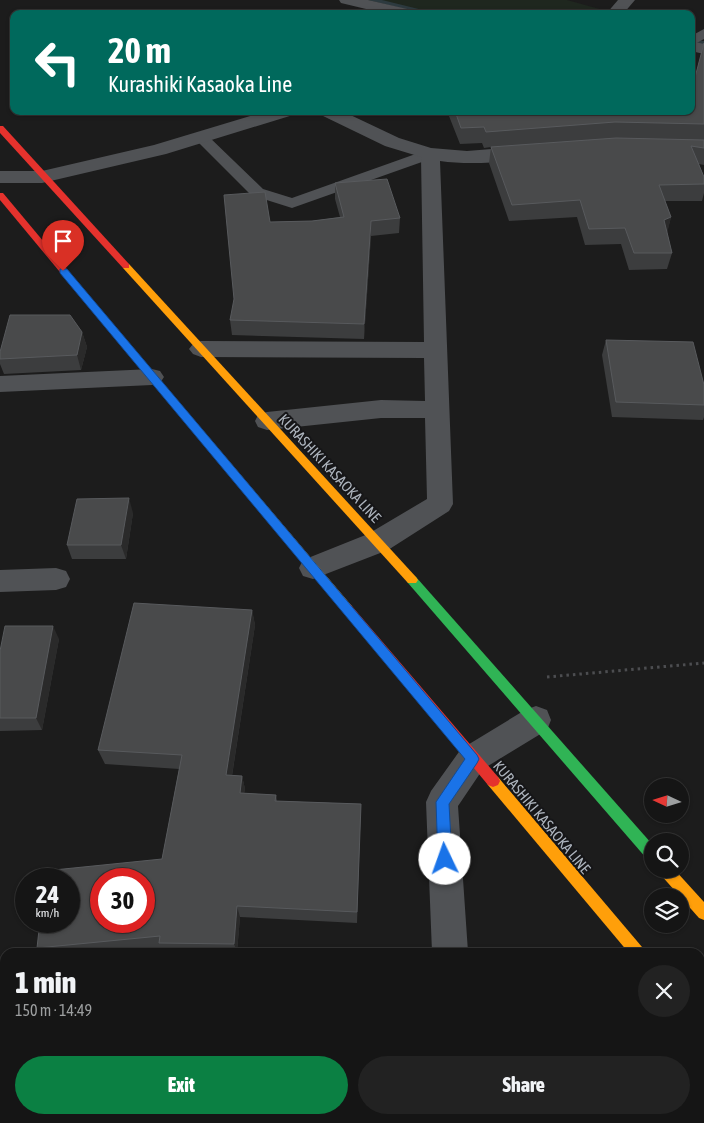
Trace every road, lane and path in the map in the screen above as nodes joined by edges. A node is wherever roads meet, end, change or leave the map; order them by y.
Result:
1 (346, 0) edge
2 (627, 0) edge
3 (392, 10) edge
4 (618, 10) edge
5 (274, 115) edge
6 (336, 115) edge
7 (0, 128) edge
8 (201, 137) junction
9 (545, 151) edge
10 (430, 154) junction
11 (0, 176) edge
12 (42, 176) junction
13 (0, 195) edge
14 (200, 349) junction
15 (436, 350) junction
16 (152, 377) junction
17 (0, 384) edge
18 (437, 410) junction
19 (267, 421) junction
20 (378, 542) junction
21 (313, 568) junction
22 (56, 579) dead end
23 (0, 581) edge
24 (704, 663) edge
25 (502, 681) junction
26 (536, 720) junction
27 (472, 759) junction
28 (644, 845) edge
29 (673, 878) edge
30 (704, 914) edge
31 (450, 948) edge
32 (634, 948) edge

1 - 3 street
2 - 4 street
5 - 8 street
6 - 10 street
7 - 12 main road, KURASHIKI KASAOKA LINE
8 - 10 lane
8 - 12 street
9 - 10 street
10 - 15 street
11 - 12 street
12 - 14 main road, KURASHIKI KASAOKA LINE
13 - 16 main road, KURASHIKI KASAOKA LINE
14 - 15 street
14 - 19 main road, KURASHIKI KASAOKA LINE
15 - 18 street
16 - 17 street
16 - 21 main road, KURASHIKI KASAOKA LINE
18 - 19 street
18 - 20 street
19 - 20 main road, KURASHIKI KASAOKA LINE
20 - 21 street
20 - 25 main road, KURASHIKI KASAOKA LINE
21 - 27 main road, KURASHIKI KASAOKA LINE
22 - 23 street
24 - 25 path
25 - 26 main road, KURASHIKI KASAOKA LINE
26 - 27 street
26 - 28 main road, KURASHIKI KASAOKA LINE
27 - 31 street
27 - 32 main road, KURASHIKI KASAOKA LINE
29 - 30 main road

